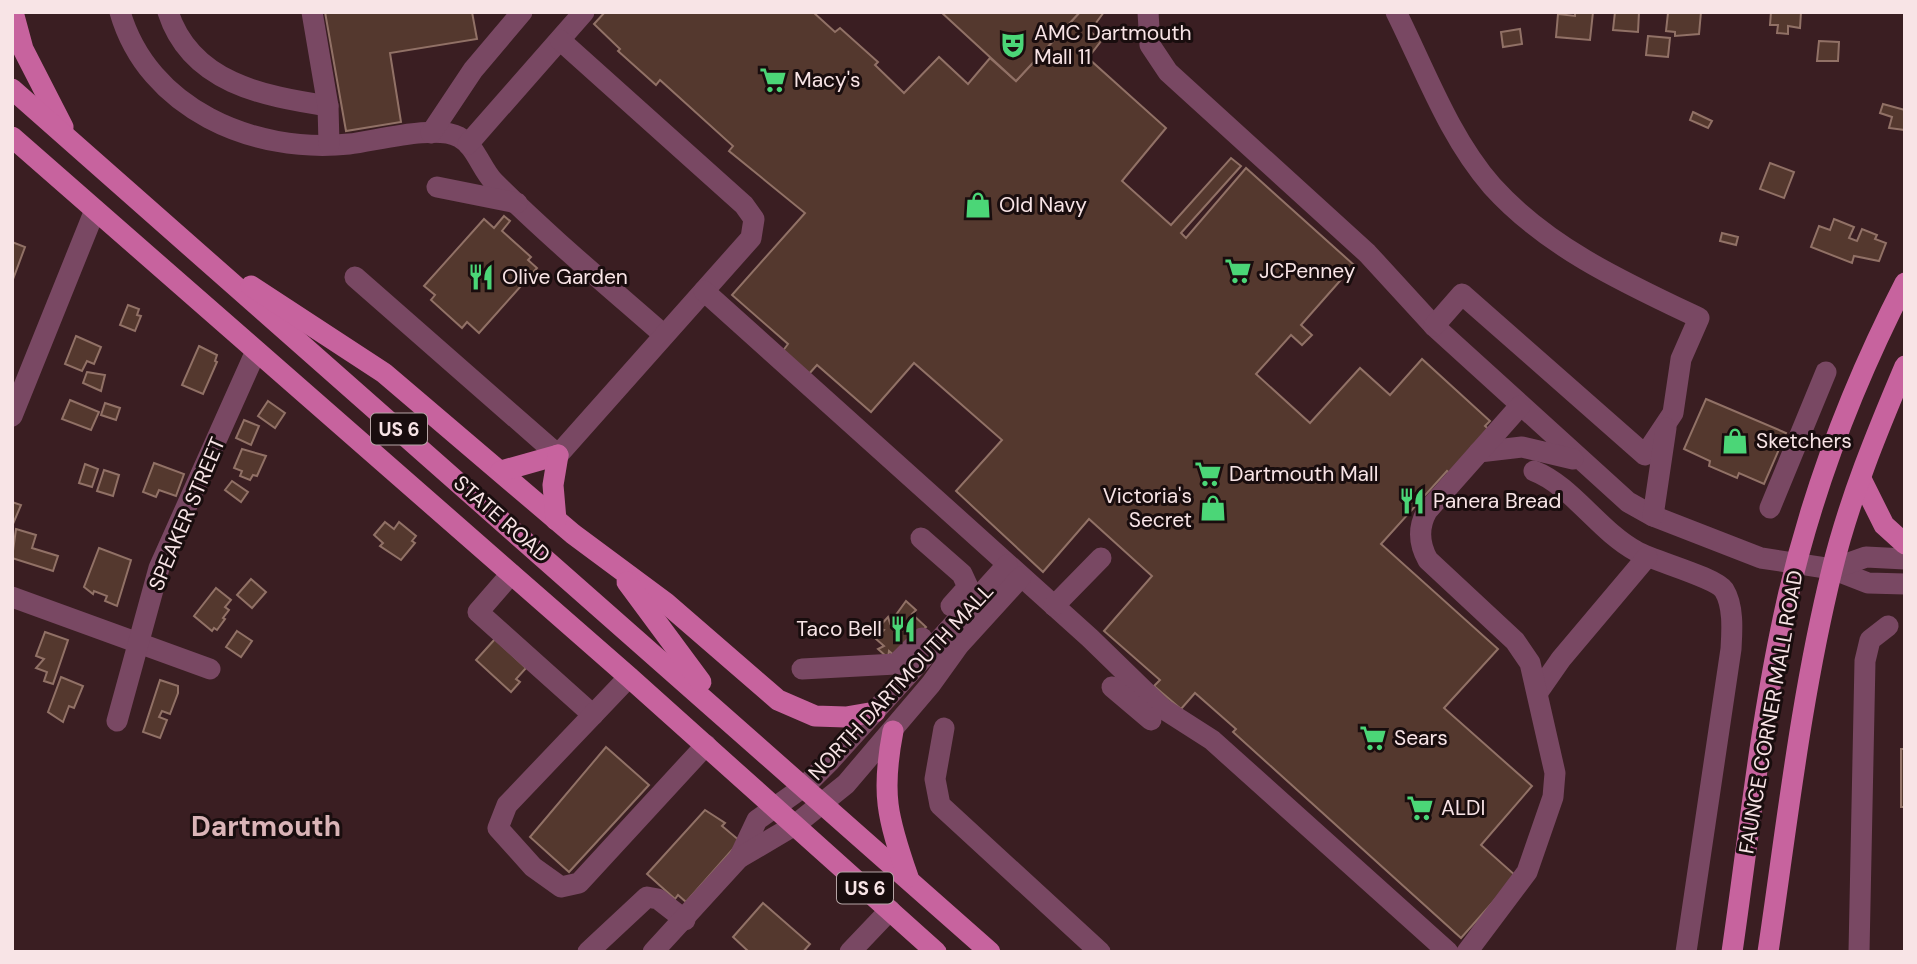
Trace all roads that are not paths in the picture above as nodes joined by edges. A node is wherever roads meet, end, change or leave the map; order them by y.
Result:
1 (13, 12) edge
2 (120, 12) edge
3 (168, 12) edge
4 (312, 12) edge
5 (522, 12) edge
6 (584, 12) edge
7 (1148, 12) edge
8 (1396, 12) edge
9 (560, 40) junction
10 (12, 89) edge
11 (328, 106) junction
12 (431, 133) junction
13 (12, 137) edge
14 (71, 141) junction
15 (329, 144) junction
16 (468, 144) junction
17 (437, 187) dead end
18 (517, 203) junction
19 (95, 210) junction
20 (201, 256) junction
21 (355, 277) dead end
22 (1905, 283) edge
23 (704, 291) junction
24 (1434, 326) junction
25 (664, 335) junction
26 (256, 351) junction
27 (1905, 366) edge
28 (1826, 372) dead end
29 (1520, 406) junction
30 (12, 416) edge
31 (1666, 426) junction
32 (1479, 452) junction
33 (558, 455) junction
34 (1579, 461) junction
35 (500, 471) junction
36 (1534, 471) dead end
37 (1861, 479) junction
38 (1770, 508) dead end
39 (1653, 516) junction
40 (556, 520) junction
41 (921, 538) dead end
42 (1905, 544) edge
43 (1647, 557) junction
44 (1101, 558) dead end
45 (1905, 559) edge
46 (1797, 564) junction
47 (615, 566) junction
48 (1832, 569) junction
49 (1014, 571) junction
50 (511, 573) junction
51 (1905, 584) edge
52 (12, 597) edge
53 (1054, 606) junction
54 (1888, 626) dead end
55 (139, 641) junction
56 (802, 669) dead end
57 (210, 670) dead end
58 (629, 677) junction
59 (1112, 687) dead end
60 (1538, 692) junction
61 (874, 712) junction
62 (593, 715) junction
63 (727, 717) junction
64 (1151, 720) dead end
65 (117, 721) dead end
66 (944, 728) dead end
67 (893, 731) junction
68 (706, 746) junction
69 (805, 786) junction
70 (824, 803) junction
71 (775, 808) junction
72 (795, 825) junction
73 (739, 858) junction
74 (909, 878) junction
75 (890, 910) junction
76 (685, 920) junction
77 (588, 952) edge
78 (653, 952) edge
79 (850, 952) edge
80 (936, 952) edge
81 (990, 952) edge
82 (1100, 952) edge
83 (1448, 952) edge
84 (1467, 952) edge
85 (1686, 952) edge
86 (1732, 952) edge
87 (1768, 952) edge
88 (1859, 952) edge

1 - 14 main road
2 - 15 street
3 - 11 street
4 - 11 street
5 - 12 street
6 - 9 street
7 - 24 street
8 - 31 street
9 - 16 street
9 - 23 street
10 - 14 main road, STATE ROAD / US 6
11 - 15 street
12 - 15 street
12 - 16 street
13 - 19 main road, STATE ROAD / US 6
14 - 20 main road, STATE ROAD / US 6
16 - 18 street
17 - 18 street
18 - 25 street
19 - 26 main road, STATE ROAD / US 6
19 - 30 street
20 - 35 main road
20 - 63 main road, STATE ROAD / US 6
21 - 33 street
22 - 46 main road, FAUNCE CORNER MALL ROAD
23 - 25 street
23 - 49 street
24 - 29 street
24 - 31 street
25 - 33 street
26 - 50 main road, STATE ROAD / US 6
26 - 55 street, SPEAKER STREET
27 - 37 main road, FAUNCE CORNER MALL ROAD
28 - 38 street
29 - 32 street
29 - 34 street
31 - 39 street
32 - 34 street
32 - 60 street
33 - 35 main road
33 - 40 main road
34 - 39 street
35 - 40 main road
36 - 43 street
37 - 42 main road
37 - 48 main road, FAUNCE CORNER MALL ROAD
39 - 46 street
40 - 47 main road
41 - 56 street
43 - 60 street
43 - 85 street
44 - 53 street
45 - 48 street
46 - 48 street
46 - 86 main road, FAUNCE CORNER MALL ROAD
47 - 61 main road
47 - 63 main road
48 - 51 street
48 - 87 main road, FAUNCE CORNER MALL ROAD
49 - 53 street
49 - 61 street, NORTH DARTMOUTH MALL
49 - 67 street, NORTH DARTMOUTH MALL
50 - 58 main road, STATE ROAD / US 6
50 - 62 street
52 - 55 street
53 - 83 street
54 - 88 street
55 - 57 street
55 - 65 street, SPEAKER STREET
58 - 62 street
58 - 68 main road, STATE ROAD / US 6
59 - 64 street
60 - 84 street
61 - 69 street, NORTH DARTMOUTH MALL
62 - 68 street
63 - 69 main road, STATE ROAD / US 6
66 - 82 street
67 - 70 street, NORTH DARTMOUTH MALL
67 - 74 main road
68 - 71 main road, STATE ROAD / US 6
69 - 70 main road, STATE ROAD / US 6
69 - 71 street, NORTH DARTMOUTH MALL
70 - 72 street, NORTH DARTMOUTH MALL
70 - 74 main road, STATE ROAD / US 6
71 - 72 main road, STATE ROAD / US 6
71 - 73 street, NORTH DARTMOUTH MALL
72 - 73 street, NORTH DARTMOUTH MALL
72 - 75 main road, STATE ROAD / US 6
73 - 76 street
74 - 81 main road, STATE ROAD / US 6
75 - 79 street
75 - 80 main road, STATE ROAD / US 6
76 - 77 street
76 - 78 street

